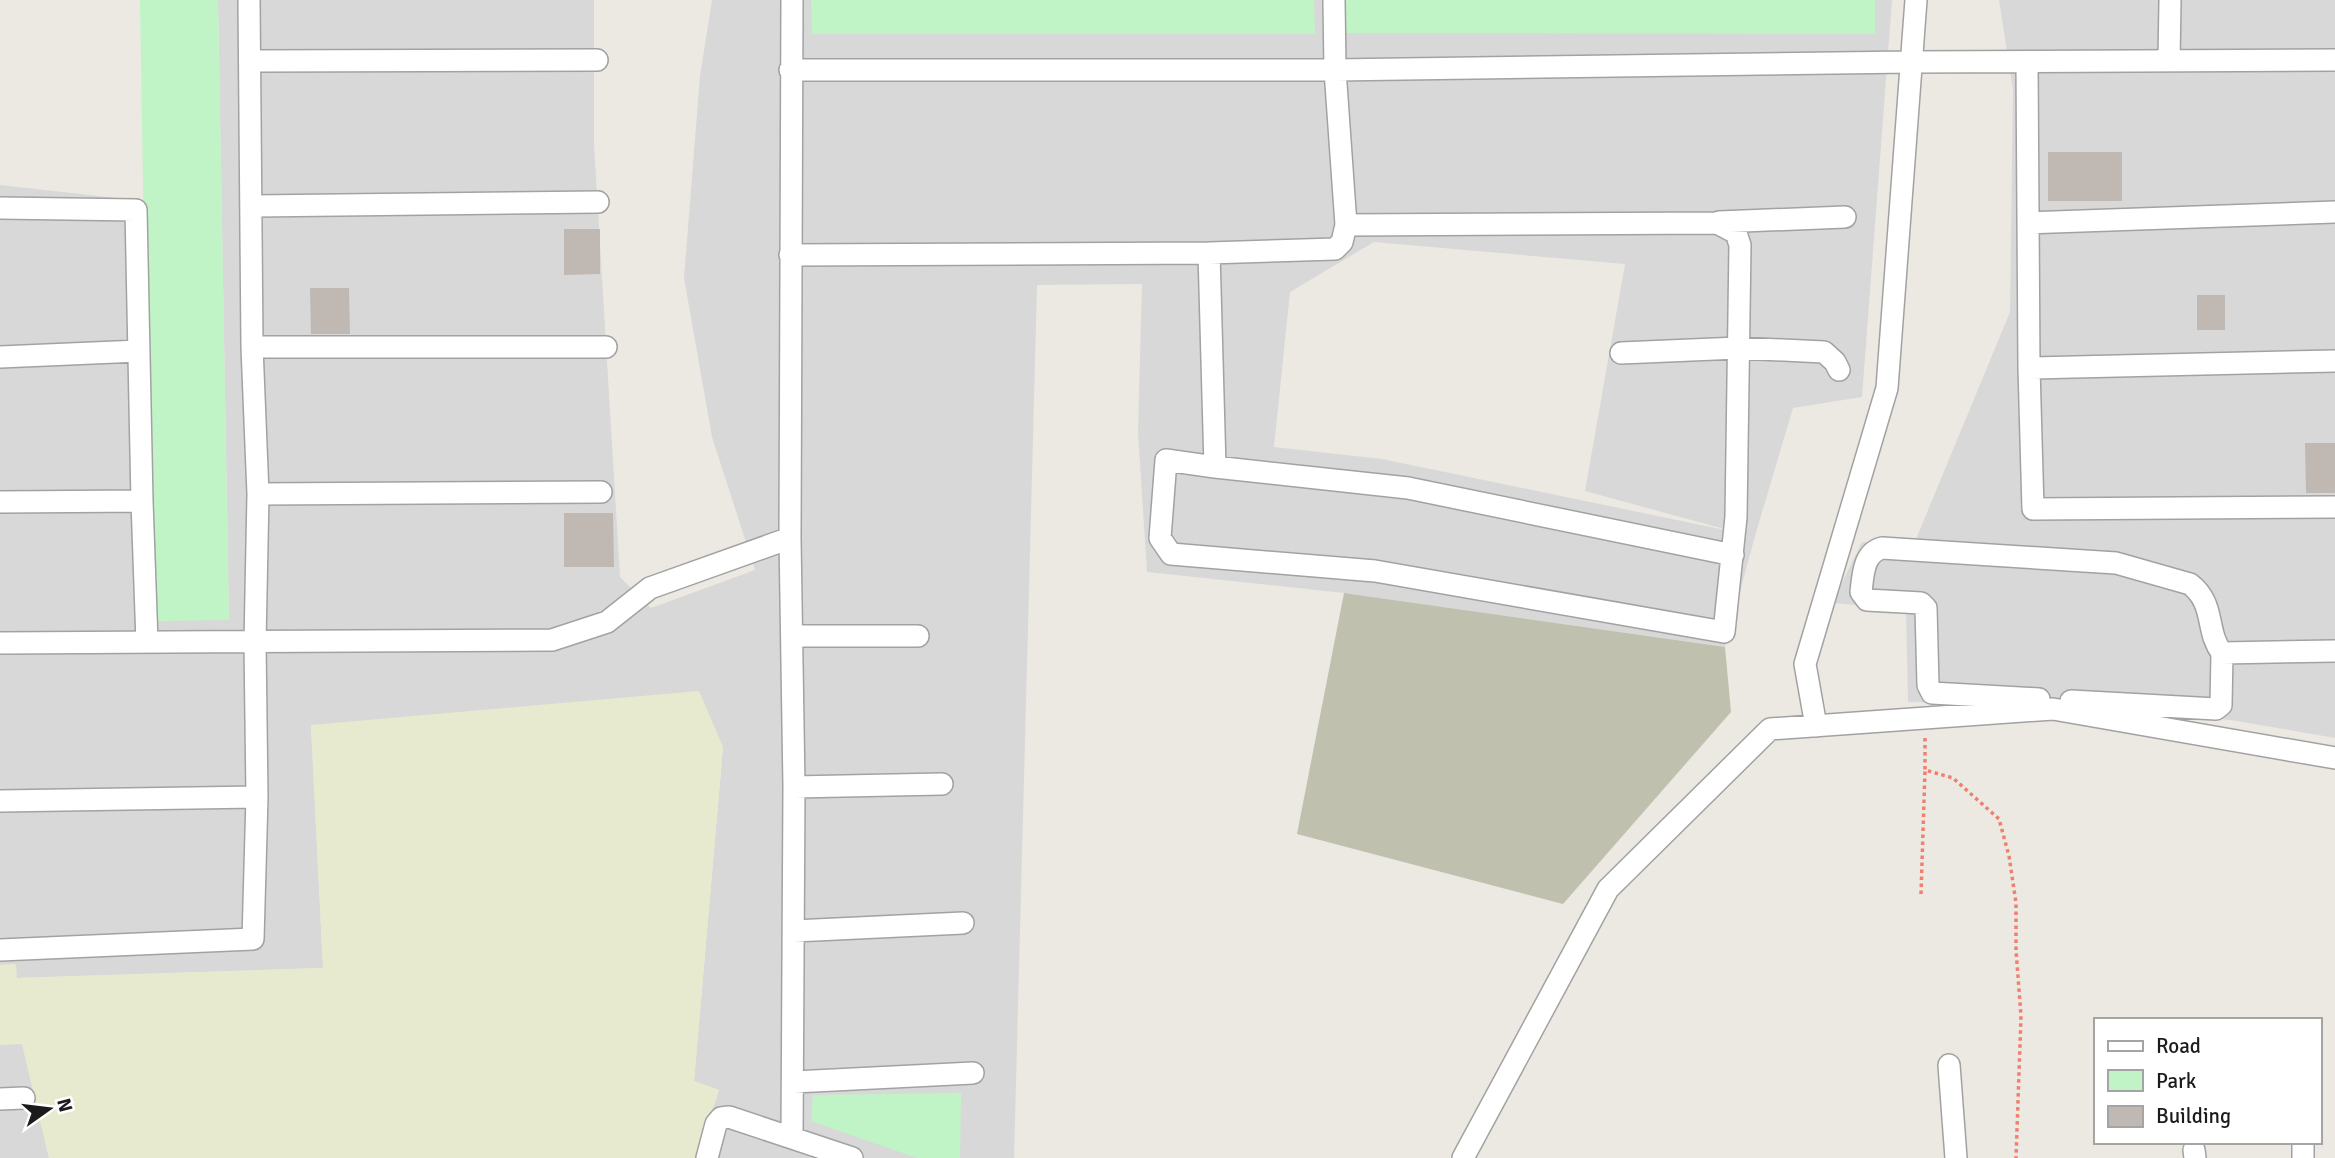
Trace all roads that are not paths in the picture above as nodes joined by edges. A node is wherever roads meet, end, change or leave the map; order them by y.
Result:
1 (249, 0) edge
2 (792, 0) edge
3 (1334, 0) edge
4 (1916, 0) edge
5 (2170, 0) edge
6 (597, 60) dead end
7 (2335, 60) edge
8 (250, 61) junction
9 (2169, 61) junction
10 (1910, 62) junction
11 (2027, 63) junction
12 (790, 70) junction
13 (1335, 70) junction
14 (598, 202) dead end
15 (252, 206) junction
16 (0, 208) edge
17 (2335, 212) edge
18 (1845, 217) dead end
19 (1717, 223) junction
20 (2028, 223) junction
21 (1346, 225) junction
22 (1209, 253) junction
23 (790, 256) junction
24 (253, 347) junction
25 (606, 347) dead end
26 (1738, 348) junction
27 (139, 351) junction
28 (1621, 353) dead end
29 (0, 357) edge
30 (2335, 361) edge
31 (2029, 368) junction
32 (1839, 370) dead end
33 (1215, 467) junction
34 (601, 492) dead end
35 (258, 494) junction
36 (142, 501) junction
37 (0, 502) edge
38 (2335, 507) edge
39 (790, 538) junction
40 (1733, 555) junction
41 (792, 636) junction
42 (918, 636) dead end
43 (147, 642) junction
44 (0, 643) edge
45 (254, 643) junction
46 (2335, 652) edge
47 (2222, 653) junction
48 (1816, 726) junction
49 (2335, 758) edge
50 (942, 784) dead end
51 (794, 787) junction
52 (257, 797) junction
53 (0, 801) edge
54 (963, 923) dead end
55 (794, 932) junction
56 (0, 950) edge
57 (1949, 1065) dead end
58 (973, 1073) dead end
59 (794, 1082) junction
60 (23, 1098) dead end
61 (0, 1100) edge
62 (792, 1138) junction
63 (707, 1158) edge
64 (852, 1158) edge
65 (1463, 1158) edge
66 (1956, 1158) edge

1 - 8 street
2 - 12 street
3 - 13 street
4 - 10 street
5 - 9 street
6 - 8 street
7 - 9 street
8 - 15 street
9 - 11 street
10 - 11 street
10 - 13 street
10 - 48 street
11 - 20 street
12 - 13 street
12 - 23 street
13 - 21 street
14 - 15 street
15 - 24 street
16 - 27 street
17 - 20 street
18 - 19 street
19 - 21 street
19 - 26 street
20 - 31 street
21 - 22 street
22 - 23 street
22 - 33 street
23 - 39 street
24 - 25 street
24 - 35 street
26 - 28 street
26 - 32 street
26 - 40 street
27 - 29 street
27 - 36 street
30 - 31 street
31 - 38 street
33 - 40 street
33 - 40 street
34 - 35 street
35 - 45 street
36 - 37 street
36 - 43 street
39 - 41 street
39 - 45 street
41 - 42 street
41 - 51 street
43 - 44 street
43 - 45 street
45 - 52 street
46 - 47 street
47 - 47 street
48 - 49 street
48 - 65 street
50 - 51 street
51 - 55 street
52 - 53 street
52 - 56 street
54 - 55 street
55 - 59 street
57 - 66 street
58 - 59 street
59 - 62 street
60 - 61 street
62 - 63 street
62 - 64 street

